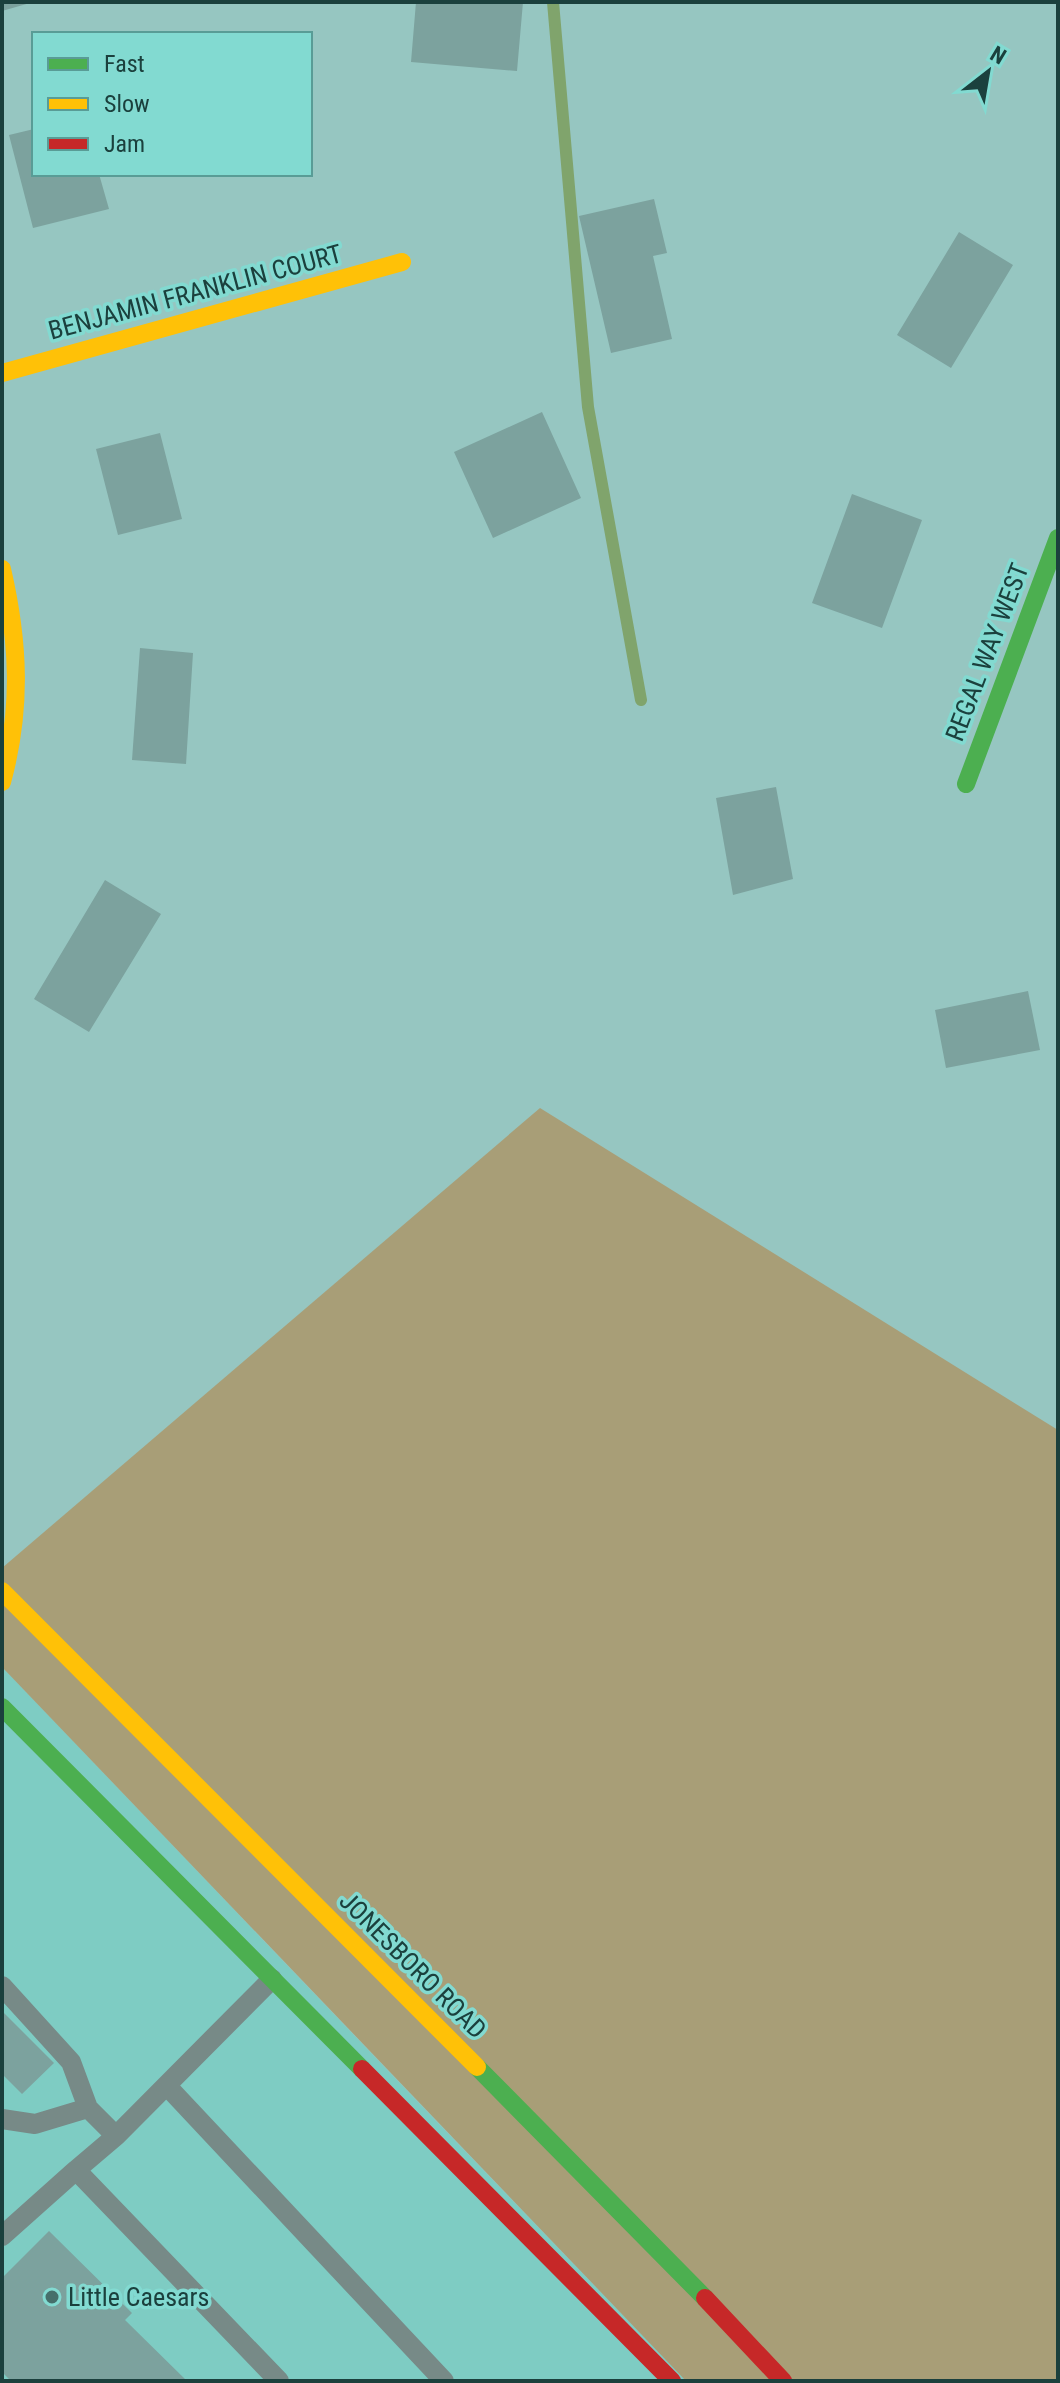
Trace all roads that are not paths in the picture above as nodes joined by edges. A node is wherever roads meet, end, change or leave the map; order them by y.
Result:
1 (402, 262) dead end
2 (2, 373) edge
3 (1058, 538) edge
4 (2, 569) edge
5 (2, 782) edge
6 (966, 784) dead end
7 (2, 1591) edge
8 (2, 1707) edge
9 (272, 1979) junction
10 (3, 1988) edge
11 (167, 2086) junction
12 (88, 2108) junction
13 (2, 2119) edge
14 (116, 2136) junction
15 (76, 2170) junction
16 (2, 2236) edge
17 (279, 2381) edge
18 (444, 2381) edge
19 (672, 2381) edge
20 (783, 2381) edge

1 - 2 main road, BENJAMIN FRANKLIN COURT
3 - 6 main road, REGAL WAY WEST
4 - 5 main road
7 - 20 main road, JONESBORO ROAD
8 - 9 main road
9 - 11 lane
9 - 19 main road
10 - 12 lane
11 - 14 lane
11 - 18 lane
12 - 13 lane
12 - 14 lane
14 - 15 lane
15 - 16 lane
15 - 17 lane

